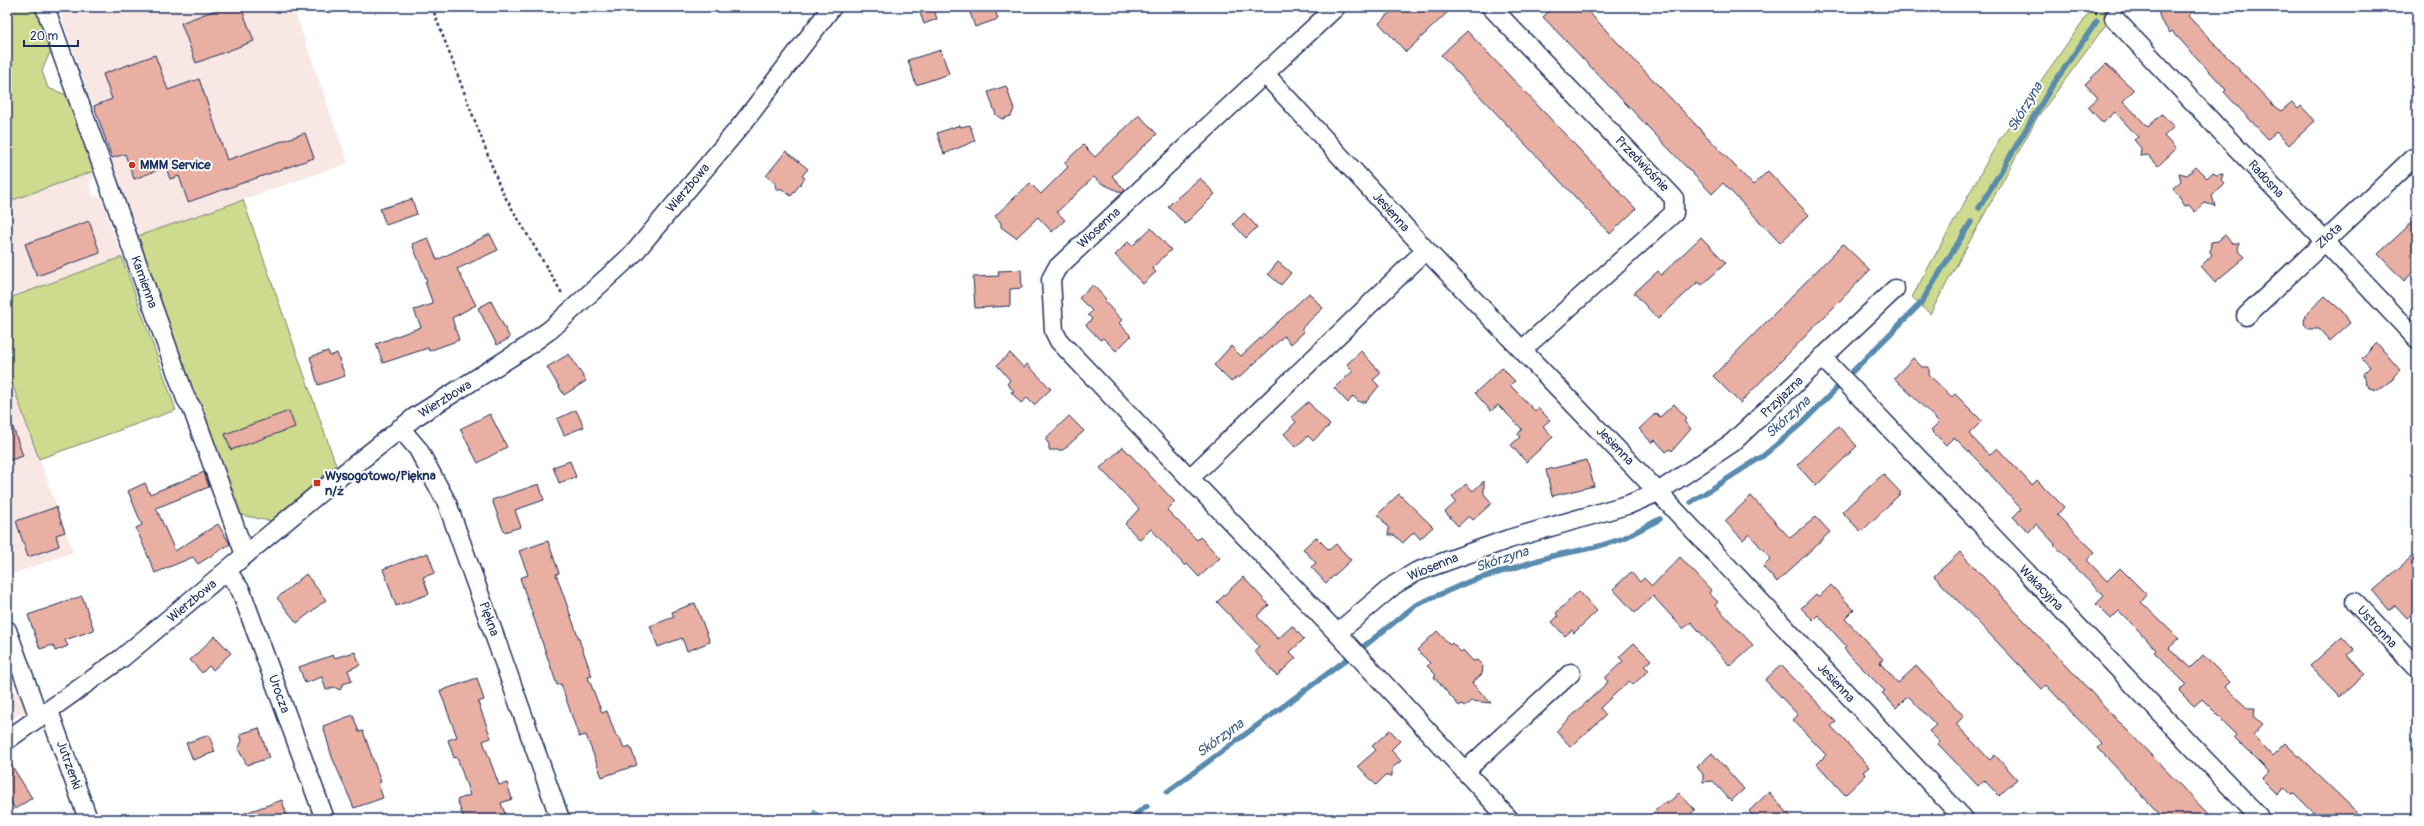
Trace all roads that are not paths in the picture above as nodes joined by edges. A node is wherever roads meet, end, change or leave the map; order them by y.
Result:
1 (45, 7) edge
2 (832, 7) edge
3 (1336, 7) edge
4 (1491, 7) edge
5 (2114, 18) dead end
6 (1265, 74) junction
7 (2413, 158) dead end
8 (2324, 240) junction
9 (1426, 250) junction
10 (1895, 289) dead end
11 (2246, 316) dead end
12 (2417, 339) edge
13 (1523, 349) junction
14 (1822, 357) junction
15 (400, 428) junction
16 (1190, 478) junction
17 (1658, 492) junction
18 (245, 555) junction
19 (227, 571) junction
20 (2354, 602) dead end
21 (7, 630) edge
22 (1338, 633) junction
23 (2417, 668) edge
24 (1571, 673) dead end
25 (44, 715) junction
26 (7, 740) edge
27 (1465, 771) junction
28 (88, 819) edge
29 (325, 819) edge
30 (560, 819) edge
31 (1510, 819) edge
32 (1964, 819) edge
33 (2261, 819) edge

1 - 18 street, Kamienna
2 - 15 street, Wierzbowa
3 - 6 street, Wiosenna
4 - 13 street, Przedwiośnie
5 - 8 street, Radosna
6 - 9 street, Jesienna
6 - 16 street, Wiosenna
7 - 8 street, Złota
8 - 11 street, Złota
8 - 12 street, Radosna
9 - 13 street, Jesienna
9 - 16 street
10 - 14 street, Przyjazna
13 - 17 street, Jesienna
14 - 17 street, Przyjazna
14 - 33 street, Wakacyjna
15 - 18 street, Wierzbowa
15 - 30 street, Piękna
16 - 22 street, Wiosenna
17 - 22 street, Wiosenna
17 - 32 street, Jesienna
18 - 19 street, Wierzbowa
19 - 25 street, Wierzbowa
19 - 29 street, Urocza
20 - 23 street, Ustronna
21 - 25 street, Jutrzenki
22 - 27 street, Wiosenna
24 - 27 street
25 - 26 street, Wierzbowa
25 - 28 street, Jutrzenki
27 - 31 street, Wiosenna

